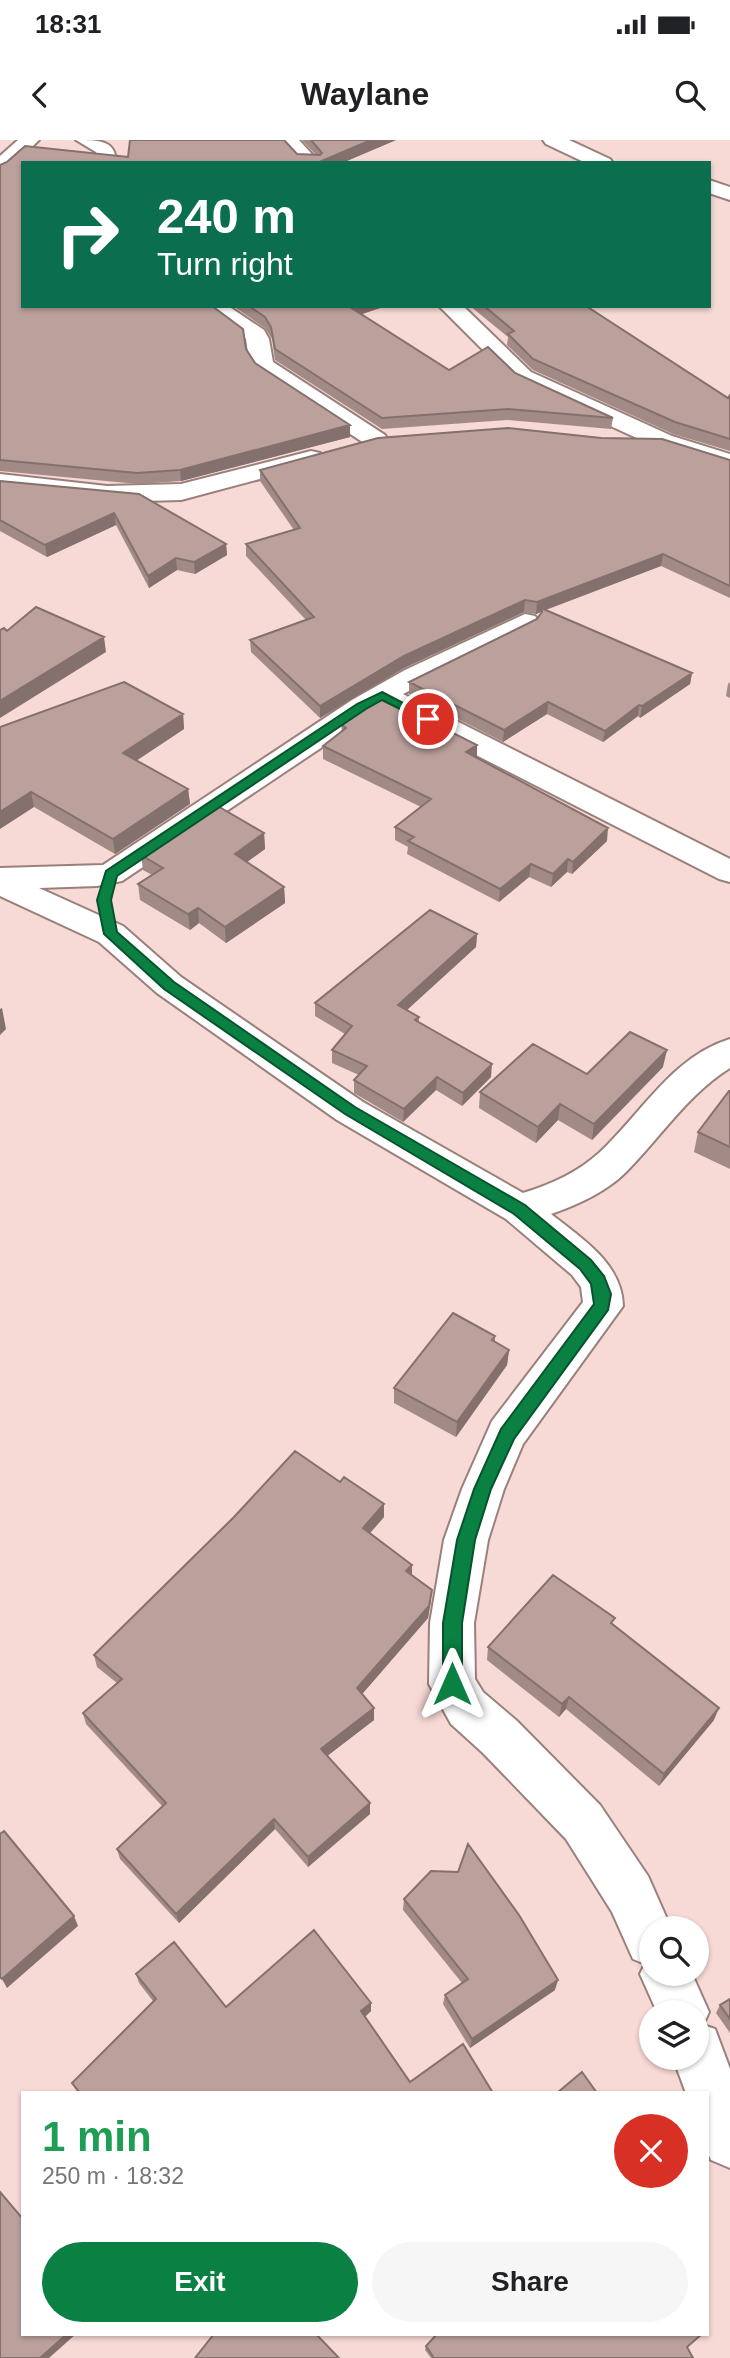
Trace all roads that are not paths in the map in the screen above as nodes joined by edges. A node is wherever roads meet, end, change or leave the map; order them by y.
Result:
1 (29, 140) edge
2 (86, 140) edge
3 (288, 140) edge
4 (553, 140) edge
5 (106, 161) edge
6 (308, 161) edge
7 (599, 161) edge
8 (0, 167) edge
9 (711, 187) edge
10 (730, 194) edge
11 (216, 308) edge
12 (452, 308) edge
13 (404, 438) edge
14 (376, 440) junction
15 (600, 440) edge
16 (663, 441) junction
17 (730, 463) edge
18 (0, 482) edge
19 (525, 622) edge
20 (382, 695) junction
21 (730, 872) edge
22 (111, 874) junction
23 (0, 881) edge
24 (111, 934) junction
25 (730, 1052) edge
26 (519, 1209) junction
27 (639, 1916) edge
28 (704, 2070) edge
29 (730, 2141) edge

1 - 8 street
2 - 5 street
3 - 6 street
4 - 7 street
9 - 10 street
11 - 14 street
12 - 16 street
13 - 14 street
14 - 18 street
15 - 16 street
16 - 17 street
19 - 20 street
20 - 21 street
20 - 22 street
22 - 23 street
22 - 24 street
23 - 24 street
24 - 26 street
25 - 26 street
26 - 27 street
28 - 29 street

